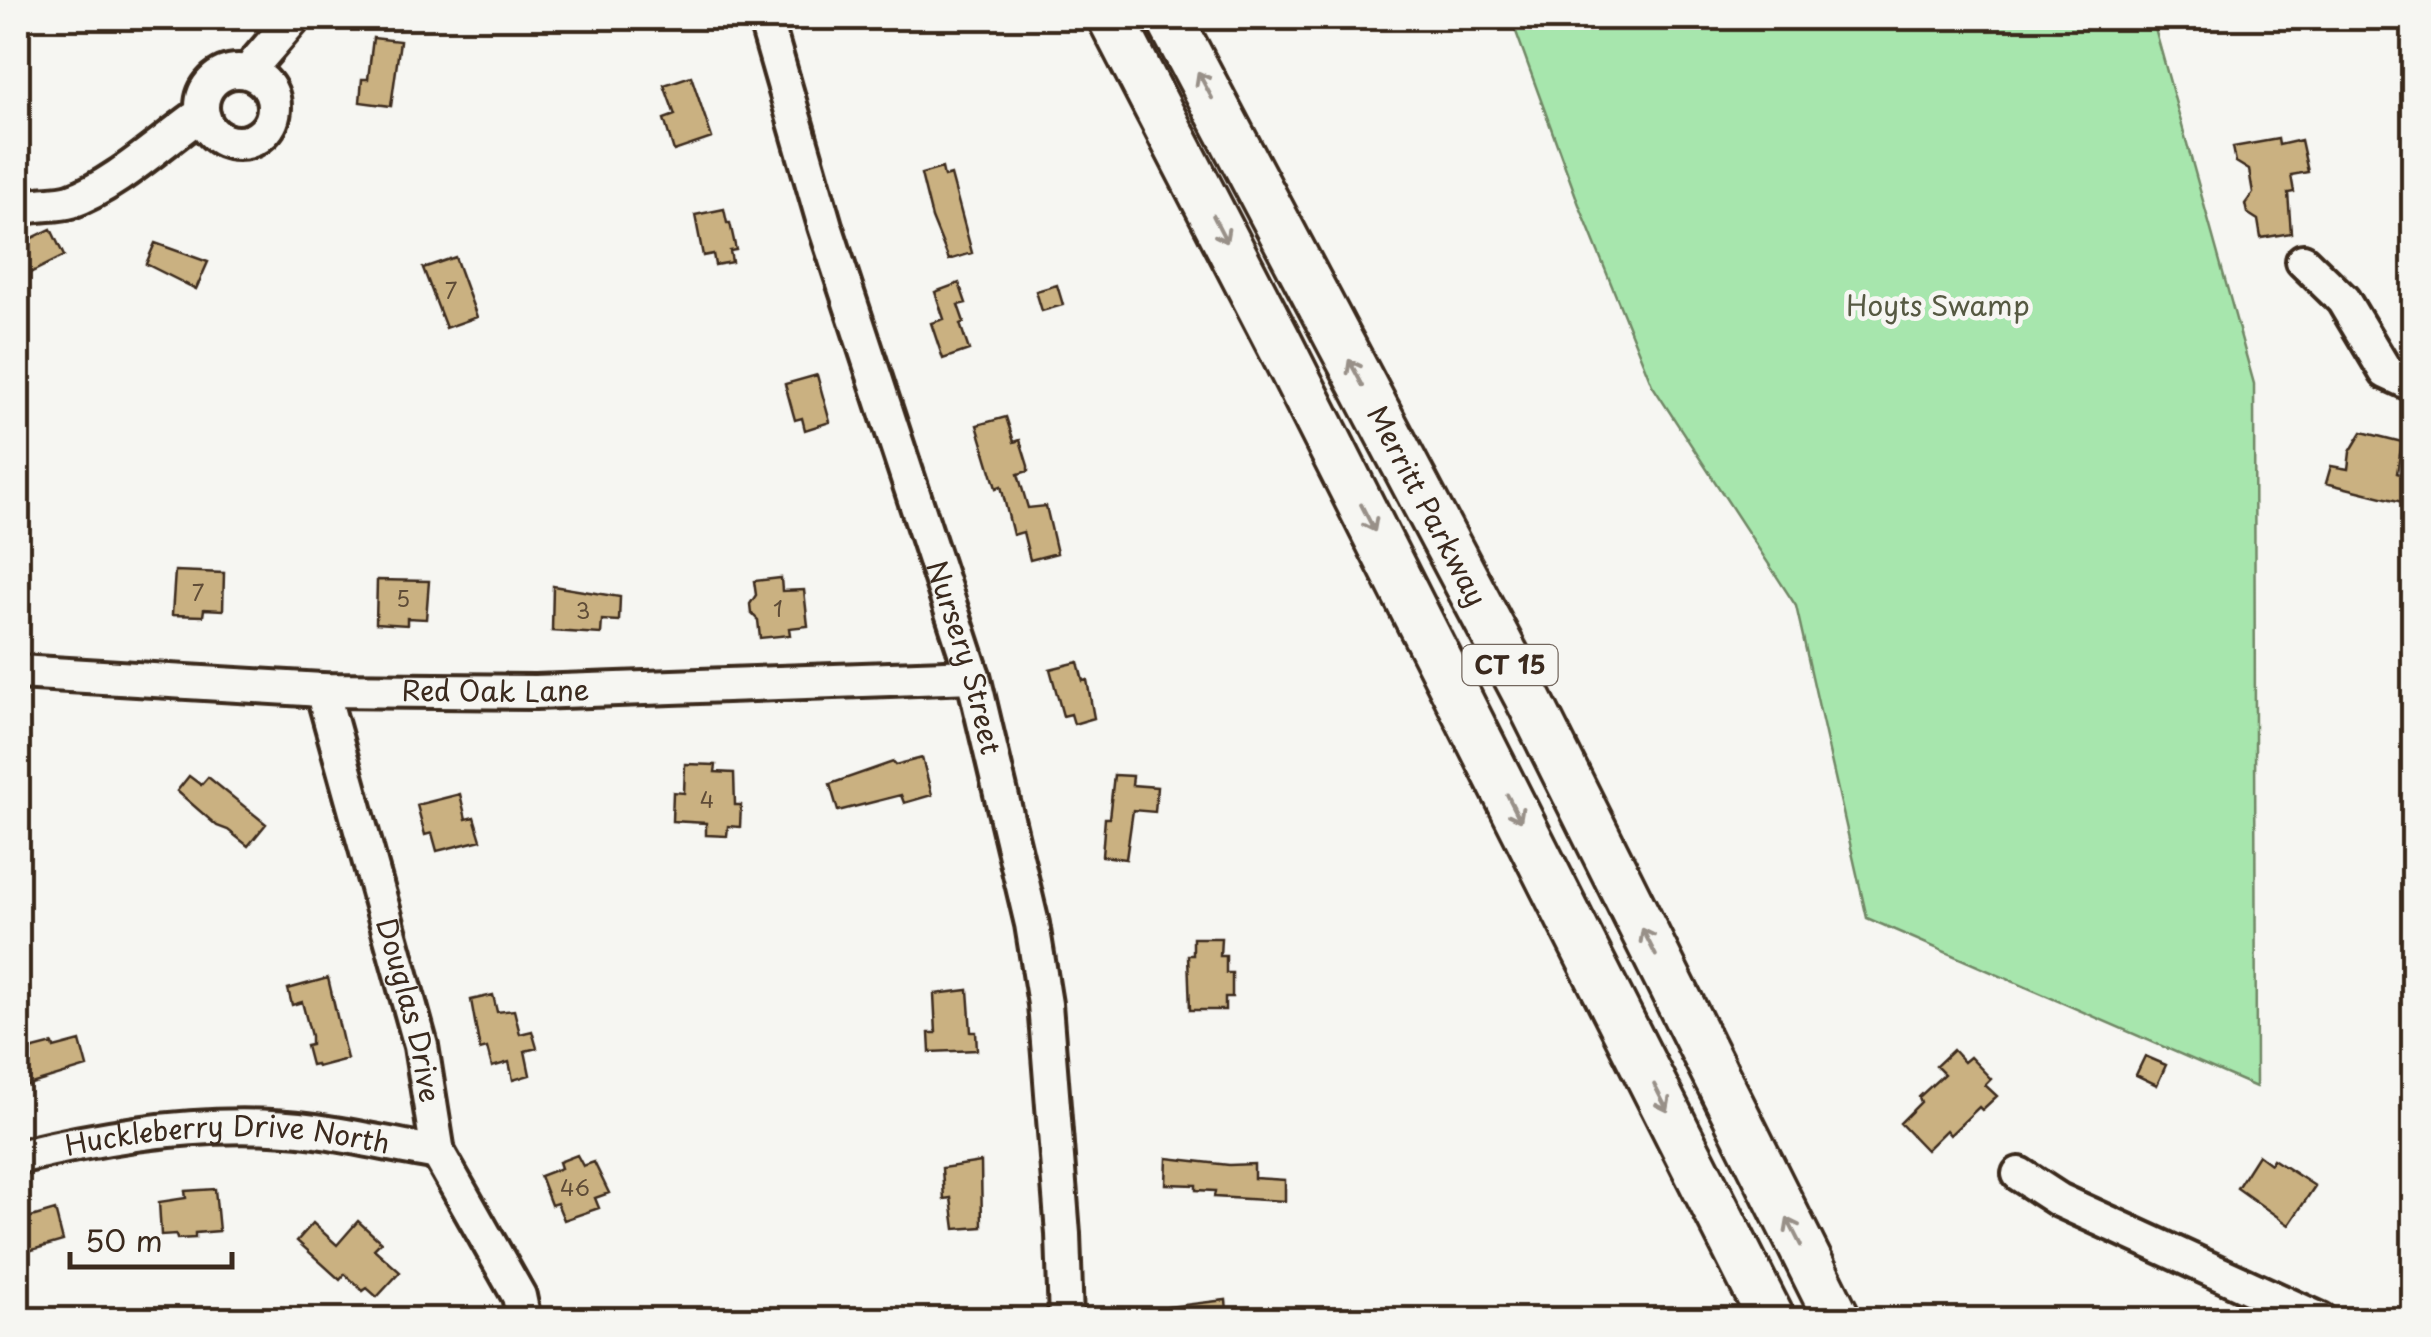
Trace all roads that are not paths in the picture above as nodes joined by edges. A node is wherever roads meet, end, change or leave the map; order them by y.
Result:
1 (294, 18) edge
2 (766, 18) edge
3 (1111, 18) edge
4 (1169, 18) edge
5 (252, 73) junction
6 (204, 118) junction
7 (18, 210) edge
8 (2304, 261) dead end
9 (2414, 386) edge
10 (18, 672) edge
11 (973, 676) junction
12 (322, 690) junction
13 (438, 1153) junction
14 (18, 1157) edge
15 (2020, 1174) dead end
16 (524, 1320) edge
17 (1066, 1320) edge
18 (1772, 1320) edge
19 (1838, 1320) edge
20 (2322, 1320) edge

1 - 5 street
2 - 11 street, Nursery Street
3 -> 18 highway, Merritt Parkway / CT 15
19 -> 4 highway, Merritt Parkway / CT 15
5 - 6 street
5 - 6 street
6 - 7 street
8 - 9 street
10 - 12 street, Red Oak Lane
11 - 12 street, Red Oak Lane
11 - 17 street, Nursery Street
12 - 13 street, Douglas Drive
13 - 14 street, Huckleberry Drive North
13 - 16 street, Douglas Drive
15 - 20 street

